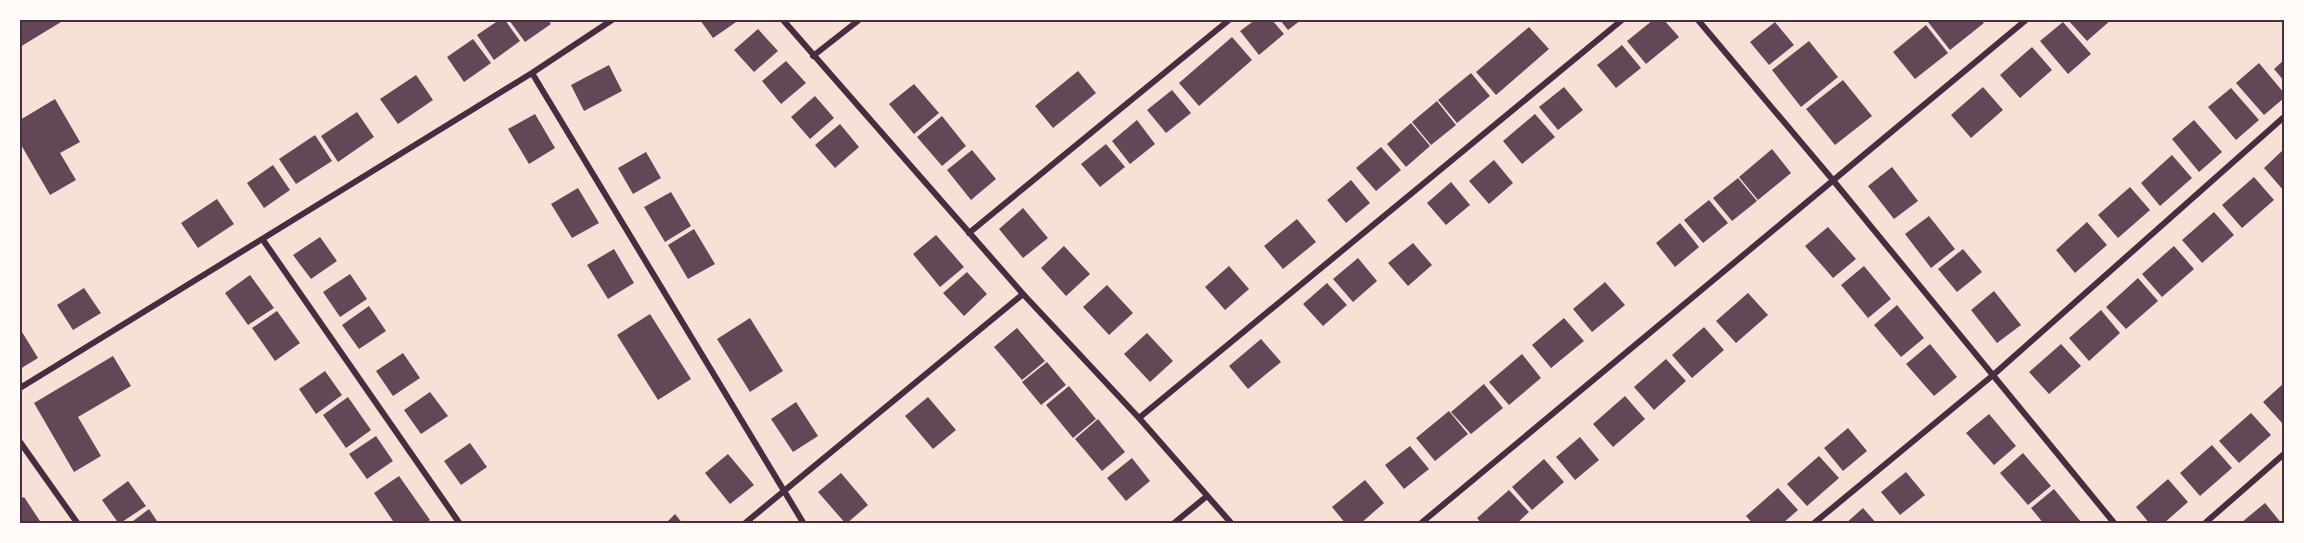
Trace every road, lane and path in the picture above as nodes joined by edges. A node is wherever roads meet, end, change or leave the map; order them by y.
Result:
1 (612, 20) edge
2 (783, 20) edge
3 (859, 20) edge
4 (1229, 20) edge
5 (1622, 20) edge
6 (1698, 20) edge
7 (2026, 20) edge
8 (813, 56) junction
9 (532, 73) junction
10 (2284, 117) edge
11 (1832, 179) junction
12 (969, 233) junction
13 (263, 240) junction
14 (1023, 294) junction
15 (1992, 376) junction
16 (20, 388) edge
17 (1139, 418) junction
18 (20, 442) edge
19 (2284, 454) edge
20 (784, 490) junction
21 (1208, 496) junction
22 (78, 524) edge
23 (460, 524) edge
24 (744, 524) edge
25 (804, 524) edge
26 (1173, 524) edge
27 (1232, 524) edge
28 (1420, 524) edge
29 (1814, 524) edge
30 (2115, 524) edge
31 (2204, 524) edge

1 - 9 street
2 - 8 street
3 - 8 street
4 - 12 street
5 - 17 street
6 - 11 street
7 - 11 street
8 - 12 street
9 - 13 street
9 - 20 street
10 - 15 street
11 - 15 street
11 - 28 street
12 - 14 street
13 - 16 street
13 - 23 street
14 - 17 street
14 - 20 street
15 - 29 street
15 - 30 street
17 - 21 street
18 - 22 street
19 - 31 street
20 - 24 street
20 - 25 street
21 - 26 street
21 - 27 street

